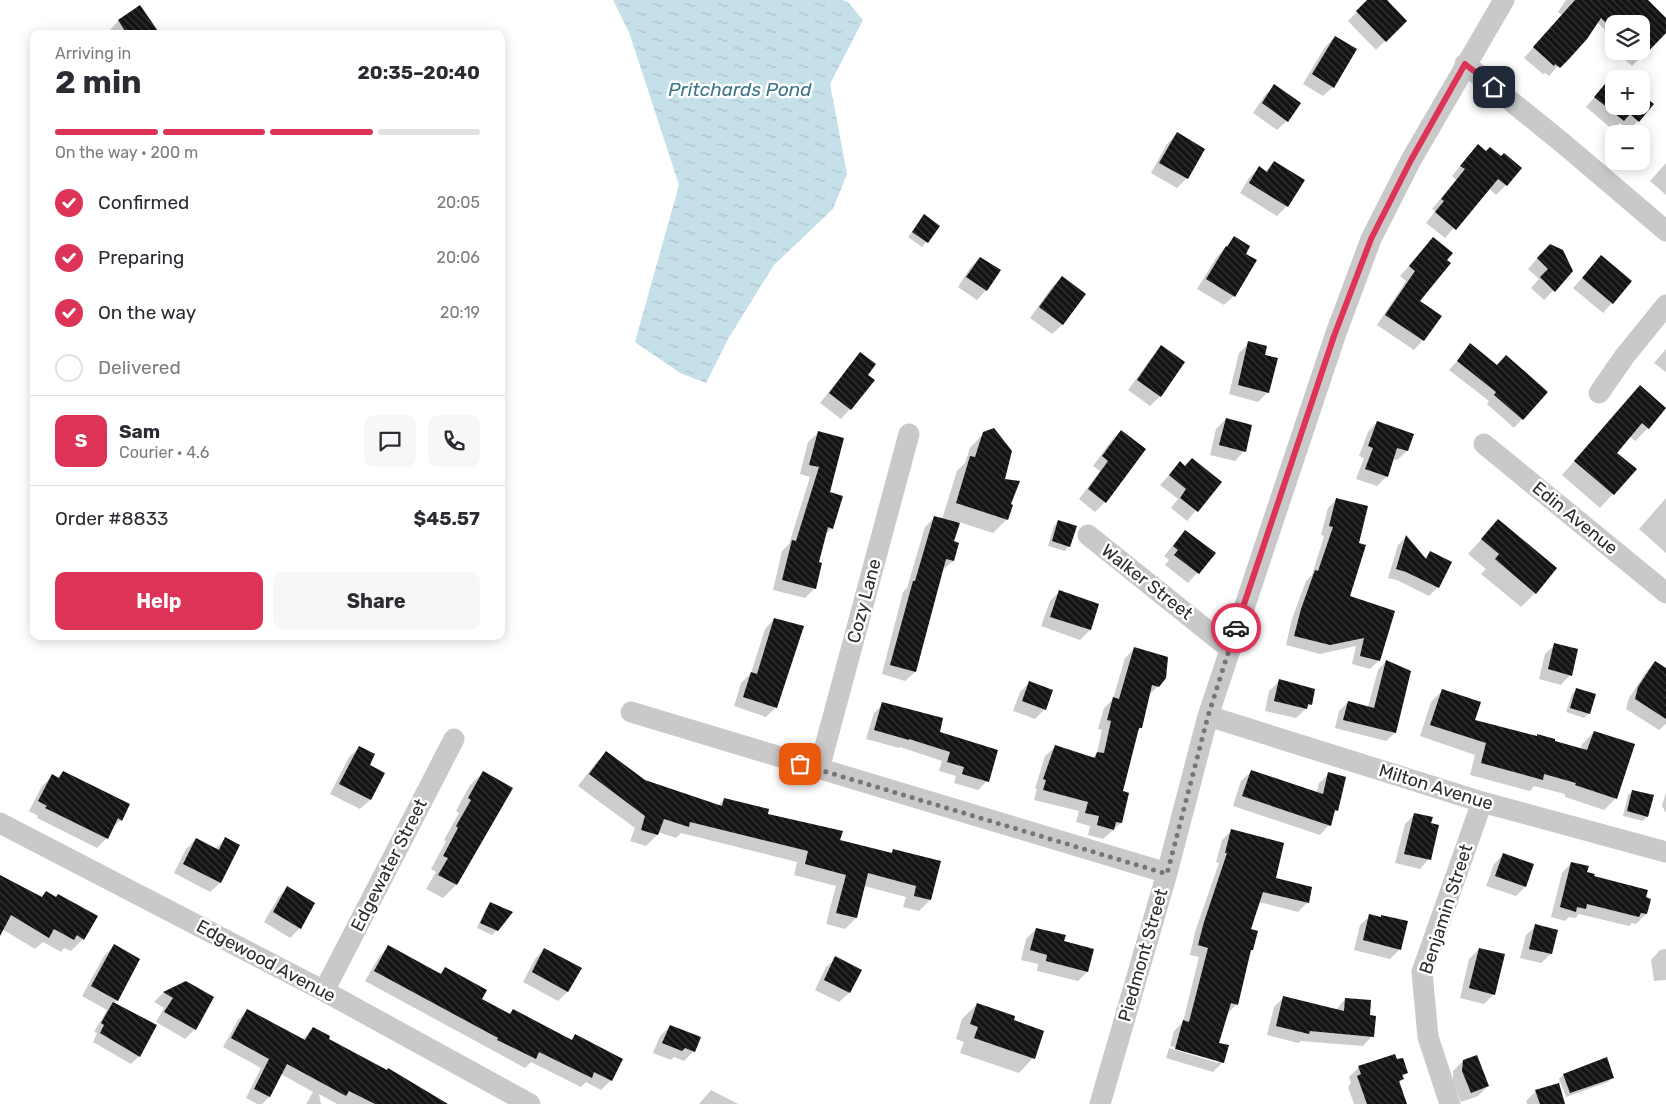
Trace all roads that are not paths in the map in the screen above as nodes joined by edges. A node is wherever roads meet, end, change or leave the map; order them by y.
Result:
1 (1504, 0) edge
2 (1465, 64) junction
3 (1666, 231) edge
4 (1666, 305) edge
5 (1599, 393) dead end
6 (909, 434) dead end
7 (1484, 444) dead end
8 (1088, 535) dead end
9 (1666, 593) edge
10 (1229, 648) junction
11 (631, 712) dead end
12 (1208, 716) junction
13 (454, 740) dead end
14 (819, 769) junction
15 (1482, 802) junction
16 (0, 822) edge
17 (1666, 852) edge
18 (1167, 874) junction
19 (324, 991) junction
20 (530, 1104) edge
21 (1100, 1104) edge
22 (1450, 1104) edge

1 - 2 street, Piedmont Street
2 - 3 street
2 - 10 street, Piedmont Street
4 - 5 street
6 - 14 street, Cozy Lane
7 - 9 street, Edin Avenue
8 - 10 street, Walker Street
10 - 12 street, Piedmont Street
11 - 14 street
12 - 15 street, Milton Avenue
12 - 18 street, Piedmont Street
13 - 19 street, Edgewater Street
14 - 18 street
15 - 17 street, Milton Avenue
15 - 22 street, Benjamin Street
16 - 19 street, Edgewood Avenue
18 - 21 street, Piedmont Street
19 - 20 street, Edgewood Avenue

